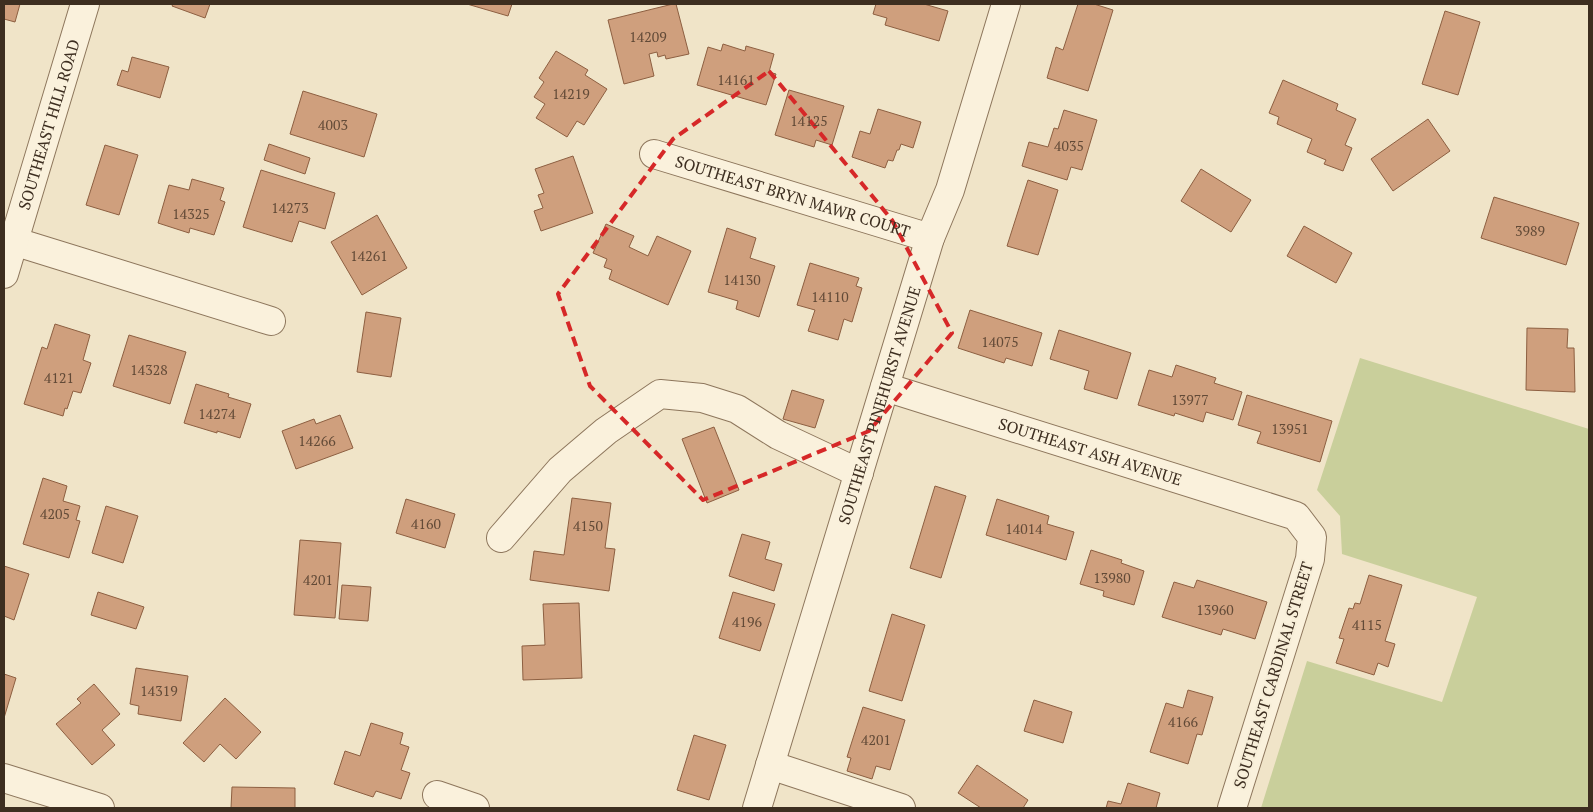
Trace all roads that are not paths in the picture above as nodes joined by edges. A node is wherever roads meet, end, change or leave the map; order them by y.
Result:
1 (85, 4) edge
2 (1006, 4) edge
3 (654, 154) dead end
4 (930, 238) junction
5 (14, 241) junction
6 (4, 274) edge
7 (271, 321) dead end
8 (885, 387) junction
9 (858, 473) junction
10 (1296, 516) joint
11 (502, 538) dead end
12 (770, 765) junction
13 (4, 778) edge
14 (437, 795) dead end
15 (100, 808) edge
16 (475, 808) edge
17 (756, 808) edge
18 (902, 808) edge
19 (1232, 808) edge

1 - 5 street, SOUTHEAST HILL ROAD
2 - 4 street, SOUTHEAST PINEHURST AVENUE
3 - 4 street, SOUTHEAST BRYN MAWR COURT
4 - 8 street, SOUTHEAST PINEHURST AVENUE
5 - 6 street, SOUTHEAST HILL ROAD
5 - 7 street
8 - 9 street, SOUTHEAST PINEHURST AVENUE
8 - 10 street, SOUTHEAST ASH AVENUE
9 - 11 street
9 - 12 street, SOUTHEAST PINEHURST AVENUE
10 - 19 street, SOUTHEAST CARDINAL STREET
12 - 17 street, SOUTHEAST PINEHURST AVENUE
12 - 18 street
13 - 15 street
14 - 16 street

